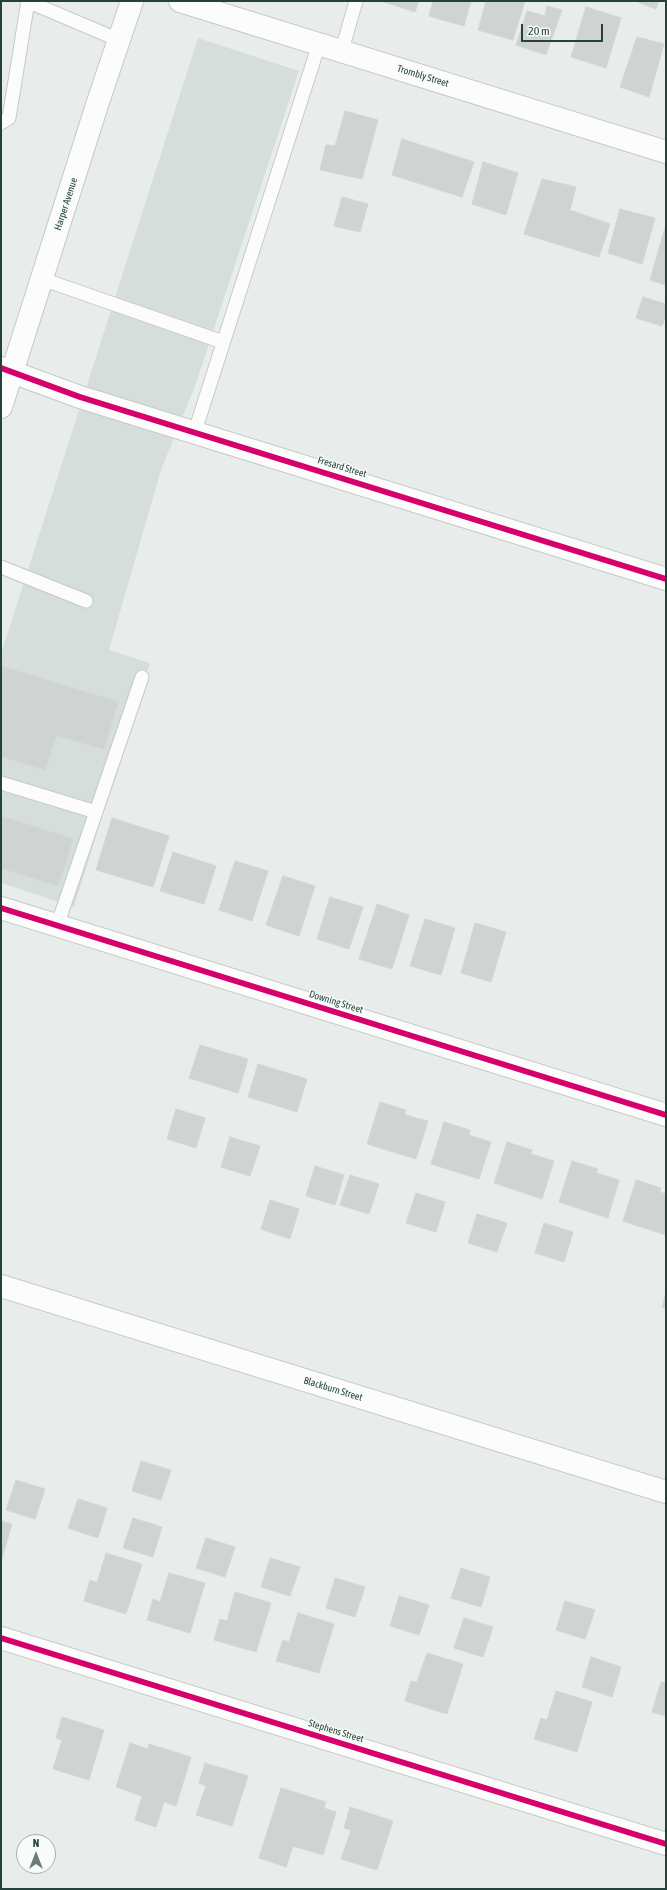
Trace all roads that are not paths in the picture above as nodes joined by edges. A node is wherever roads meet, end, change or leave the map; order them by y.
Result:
1 (28, 1) edge
2 (132, 1) edge
3 (180, 1) edge
4 (356, 1) edge
5 (120, 40) junction
6 (319, 44) junction
7 (342, 50) junction
8 (1, 123) edge
9 (666, 152) edge
10 (42, 279) junction
11 (223, 342) junction
12 (6, 370) edge
13 (1, 407) edge
14 (195, 431) junction
15 (1, 566) edge
16 (666, 579) edge
17 (86, 601) dead end
18 (142, 677) dead end
19 (1, 783) edge
20 (96, 812) junction
21 (1, 908) edge
22 (57, 926) junction
23 (666, 1115) edge
24 (1, 1286) edge
25 (666, 1492) edge
26 (1, 1638) edge
27 (666, 1844) edge

1 - 5 lane
1 - 8 lane
2 - 5 street, Harper Avenue
3 - 6 street, Trombly Street
4 - 7 lane
5 - 10 street, Harper Avenue
6 - 7 street, Trombly Street
6 - 11 lane
7 - 9 street, Trombly Street
10 - 11 lane
10 - 12 street, Harper Avenue
11 - 14 lane
12 - 13 street, Harper Avenue
12 - 14 street, Fresard Street
14 - 16 street, Fresard Street
15 - 17 lane
18 - 20 lane
19 - 20 lane
20 - 22 lane
21 - 22 street, Downing Street
22 - 23 street, Downing Street
24 - 25 street, Blackburn Street
26 - 27 street, Stephens Street

